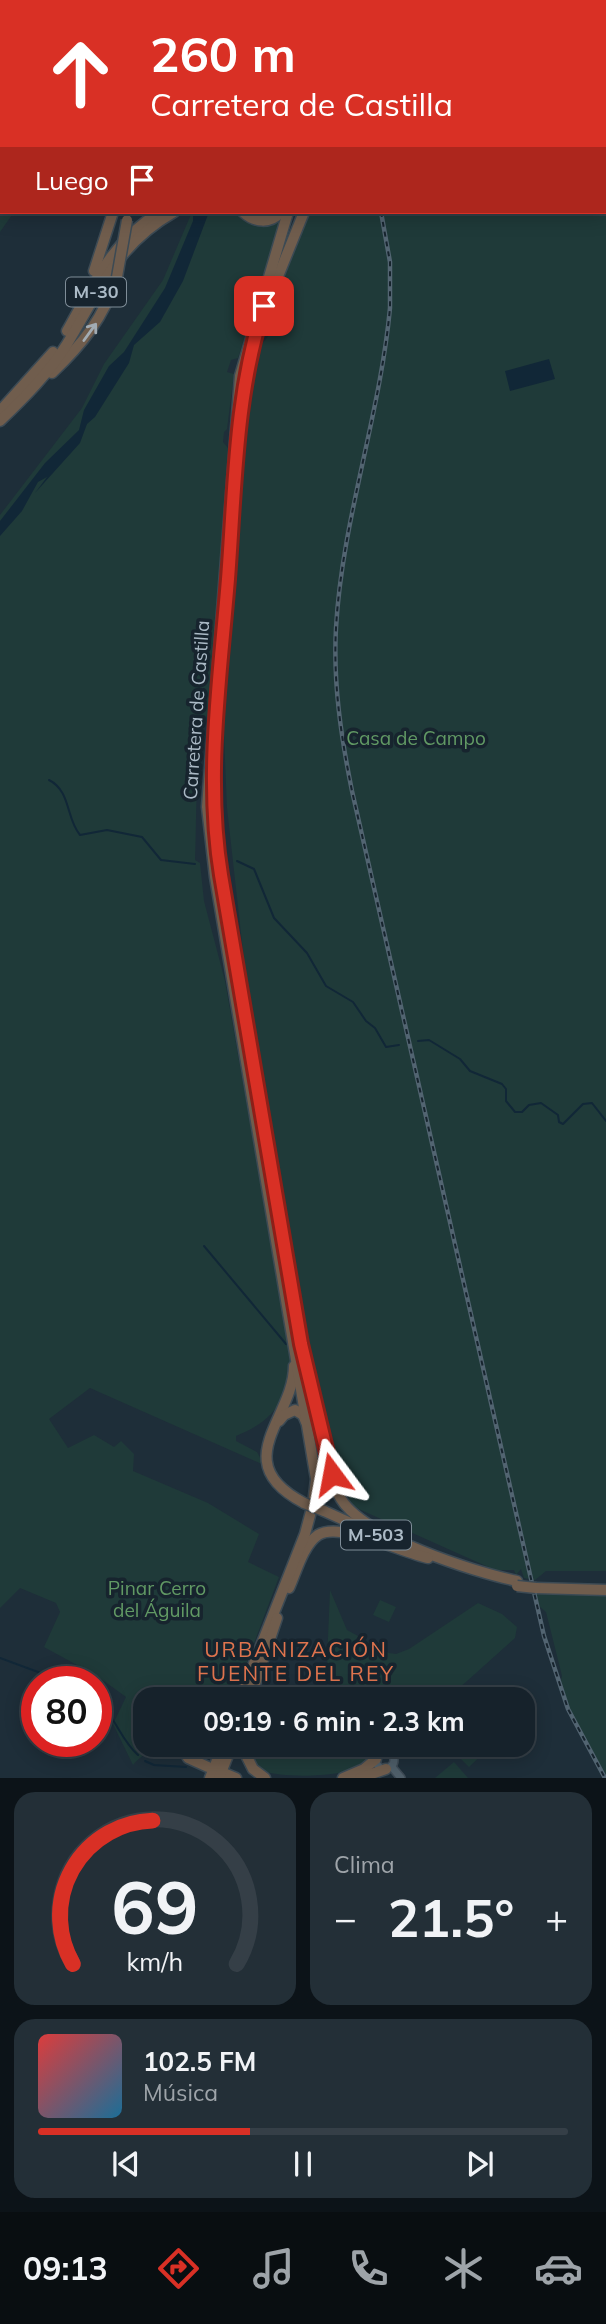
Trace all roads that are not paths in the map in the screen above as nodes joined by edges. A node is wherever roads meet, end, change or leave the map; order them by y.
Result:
1 (112, 214) edge
2 (157, 214) edge
3 (171, 214) edge
4 (245, 214) edge
5 (278, 214) edge
6 (290, 214) edge
7 (290, 214) edge
8 (303, 214) edge
9 (127, 216) edge
10 (72, 322) junction
11 (258, 324) junction
12 (35, 386) junction
13 (0, 411) edge
14 (0, 421) edge
15 (213, 843) junction
16 (218, 876) junction
17 (289, 1310) junction
18 (301, 1344) junction
19 (315, 1467) junction
20 (305, 1501) junction
21 (325, 1510) junction
22 (409, 1544) junction
23 (428, 1558) junction
24 (517, 1583) junction
25 (606, 1588) edge
26 (284, 1598) junction
27 (242, 1687) edge
28 (253, 1687) edge
29 (187, 1757) edge
30 (215, 1757) edge
31 (226, 1757) edge
32 (247, 1757) edge
33 (376, 1759) junction
34 (388, 1768) junction
35 (209, 1774) edge
36 (220, 1776) edge
37 (236, 1778) edge
38 (265, 1778) edge
39 (343, 1778) edge
40 (360, 1778) edge
41 (401, 1778) edge

1 - 10 highway
2 - 10 highway, M-30
3 - 12 highway, M-30
4 - 5 highway
6 - 11 highway, Carretera de Castilla
7 - 15 highway, Carretera de Castilla
8 - 11 highway
12 -> 9 highway, bridge
10 - 13 highway, M-30
11 - 15 highway, Carretera de Castilla
12 - 14 highway, M-30
15 - 16 highway, Carretera de Castilla
16 - 17 highway, Carretera de Castilla
16 - 18 highway, Carretera de Castilla
17 - 19 highway, Carretera de Castilla
17 - 20 highway, M-503
18 - 22 highway
18 - 26 highway, Carretera de Castilla
19 - 20 highway
19 - 27 highway, Carretera de Castilla
20 - 21 highway, M-503, bridge
21 - 22 highway, M-503
21 - 23 highway, M-503
22 - 24 highway, M-503
23 - 24 highway, M-503
23 - 26 highway
24 - 25 highway, M-503, bridge
26 - 28 highway, Carretera de Castilla
29 - 35 highway
30 - 35 highway
31 - 36 highway
32 - 38 highway
33 - 34 main road
33 - 34 main road
33 - 39 highway
34 - 40 highway
34 - 41 main road
36 - 37 highway

